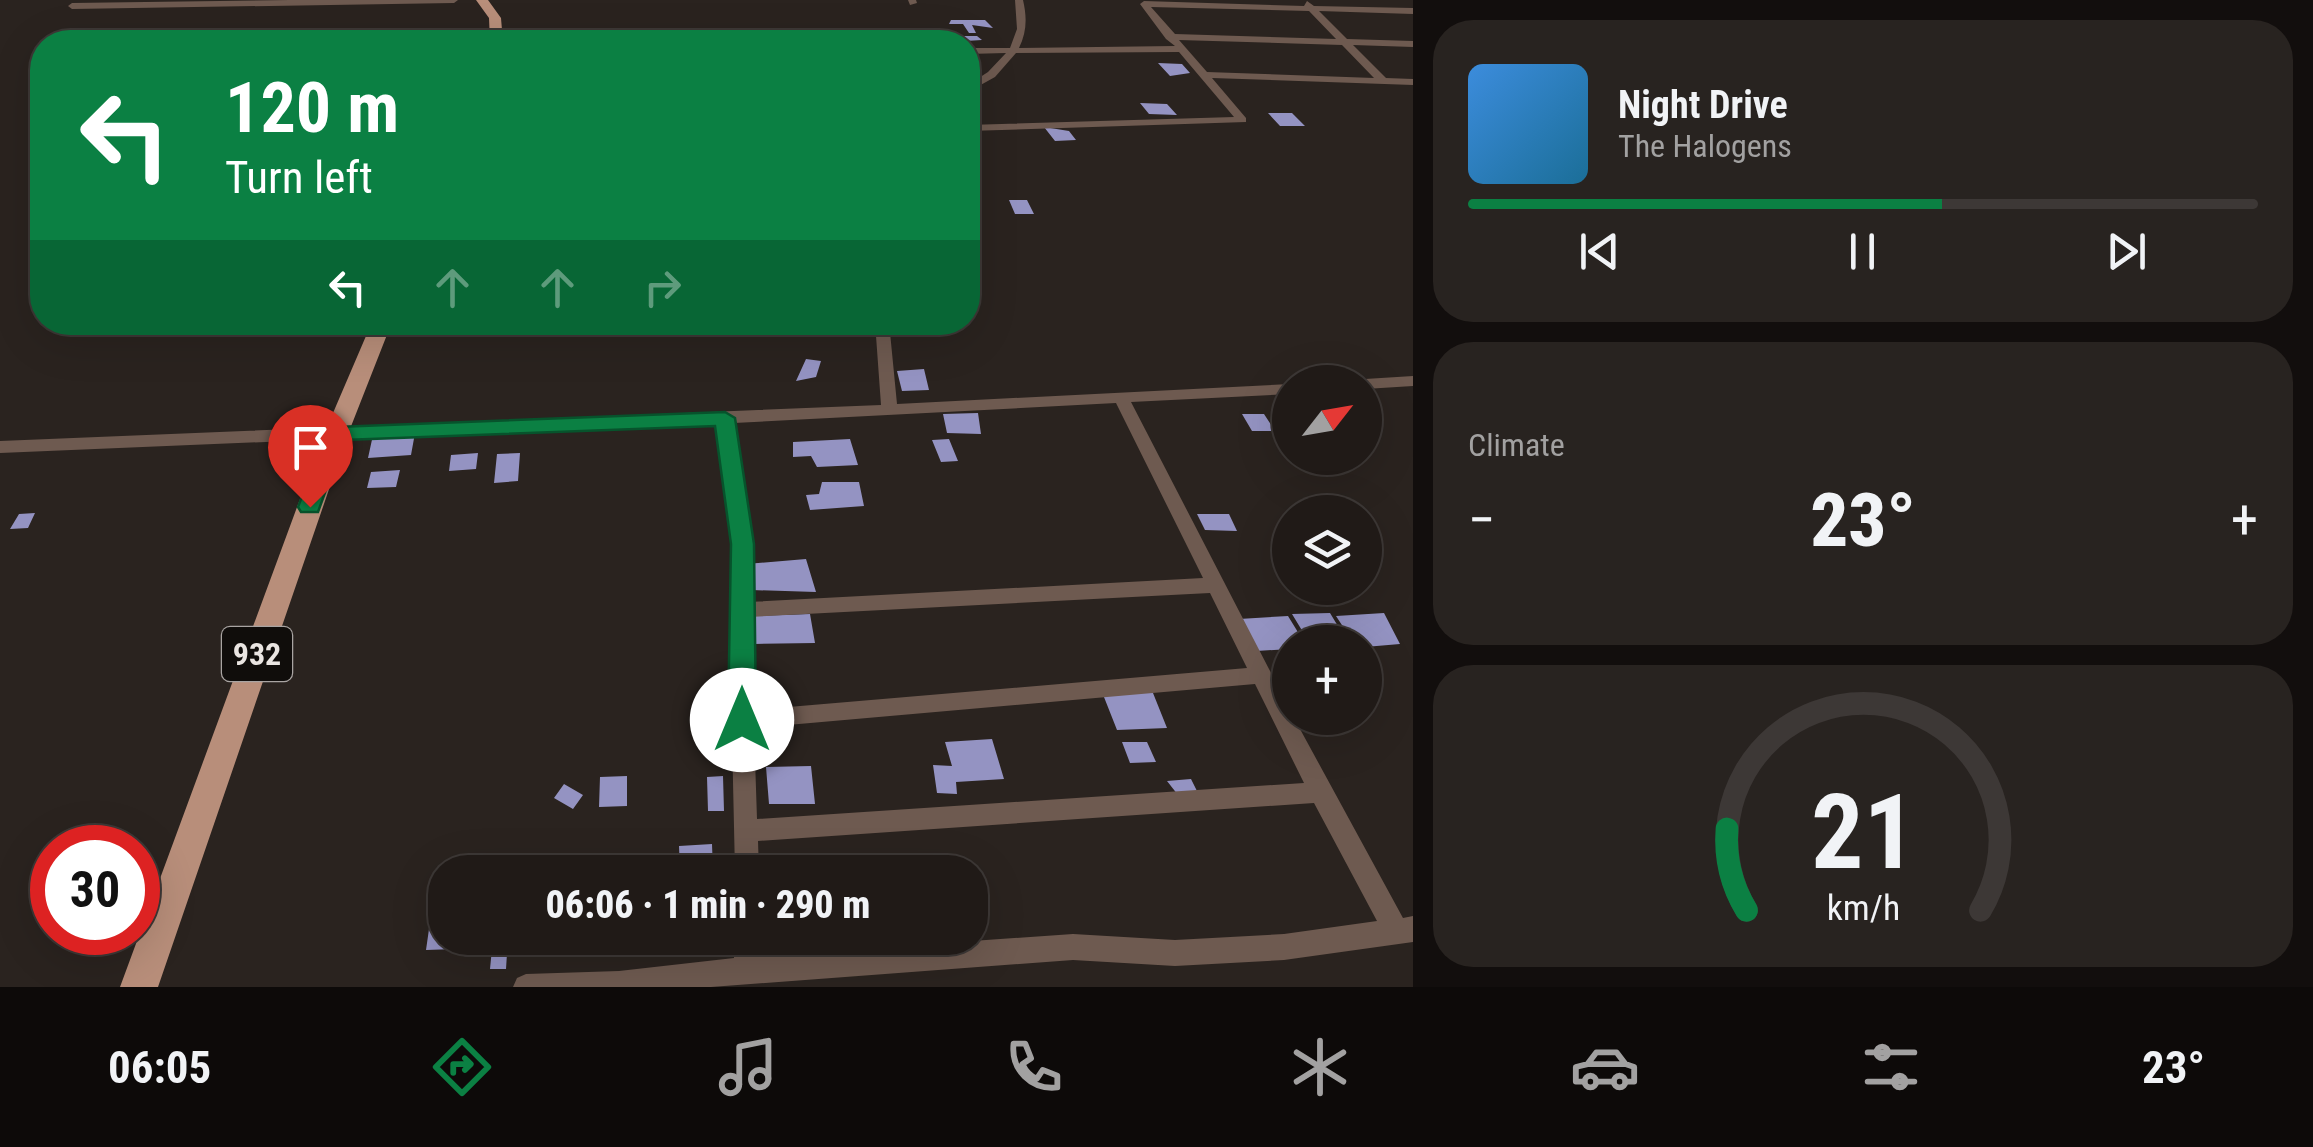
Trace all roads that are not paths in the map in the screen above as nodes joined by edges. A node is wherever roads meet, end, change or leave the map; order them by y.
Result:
1 (454, 0) edge
2 (482, 0) edge
3 (1019, 0) edge
4 (1307, 3) edge
5 (72, 6) dead end
6 (1413, 10) edge
7 (496, 30) edge
8 (1169, 37) junction
9 (1345, 41) junction
10 (1413, 44) edge
11 (1180, 49) junction
12 (980, 50) edge
13 (1013, 50) junction
14 (1206, 76) junction
15 (1383, 81) junction
16 (1413, 82) edge
17 (980, 83) edge
18 (980, 128) edge
19 (377, 335) edge
20 (883, 335) edge
21 (1413, 381) edge
22 (1382, 383) edge
23 (1272, 391) edge
24 (1121, 397) junction
25 (889, 408) junction
26 (725, 418) junction
27 (336, 434) junction
28 (0, 447) edge
29 (1217, 585) junction
30 (740, 610) junction
31 (1262, 675) junction
32 (742, 720) junction
33 (1320, 792) junction
34 (747, 832) junction
35 (747, 855) edge
36 (1404, 929) edge
37 (747, 955) edge
38 (747, 970) junction
39 (139, 987) edge
40 (526, 987) edge

1 - 5 street
2 - 7 main road
3 - 13 street
4 - 6 street
4 - 8 street
4 - 9 street
8 - 9 street
8 - 11 street
9 - 10 street
9 - 15 street
11 - 13 street
11 - 14 street
12 - 13 street
13 - 17 street
14 - 15 street
14 - 18 street
15 - 16 street
19 - 27 main road, 932
20 - 25 street
21 - 22 street
23 - 24 street
24 - 25 street
24 - 29 street
25 - 26 street
26 - 27 street
26 - 30 street
27 - 28 street
27 - 39 main road, 932
29 - 30 street
29 - 31 street
30 - 32 street
31 - 32 street
31 - 33 street
32 - 34 street
33 - 34 street
33 - 36 street
34 - 35 street
36 - 38 street
37 - 38 street
38 - 40 street

